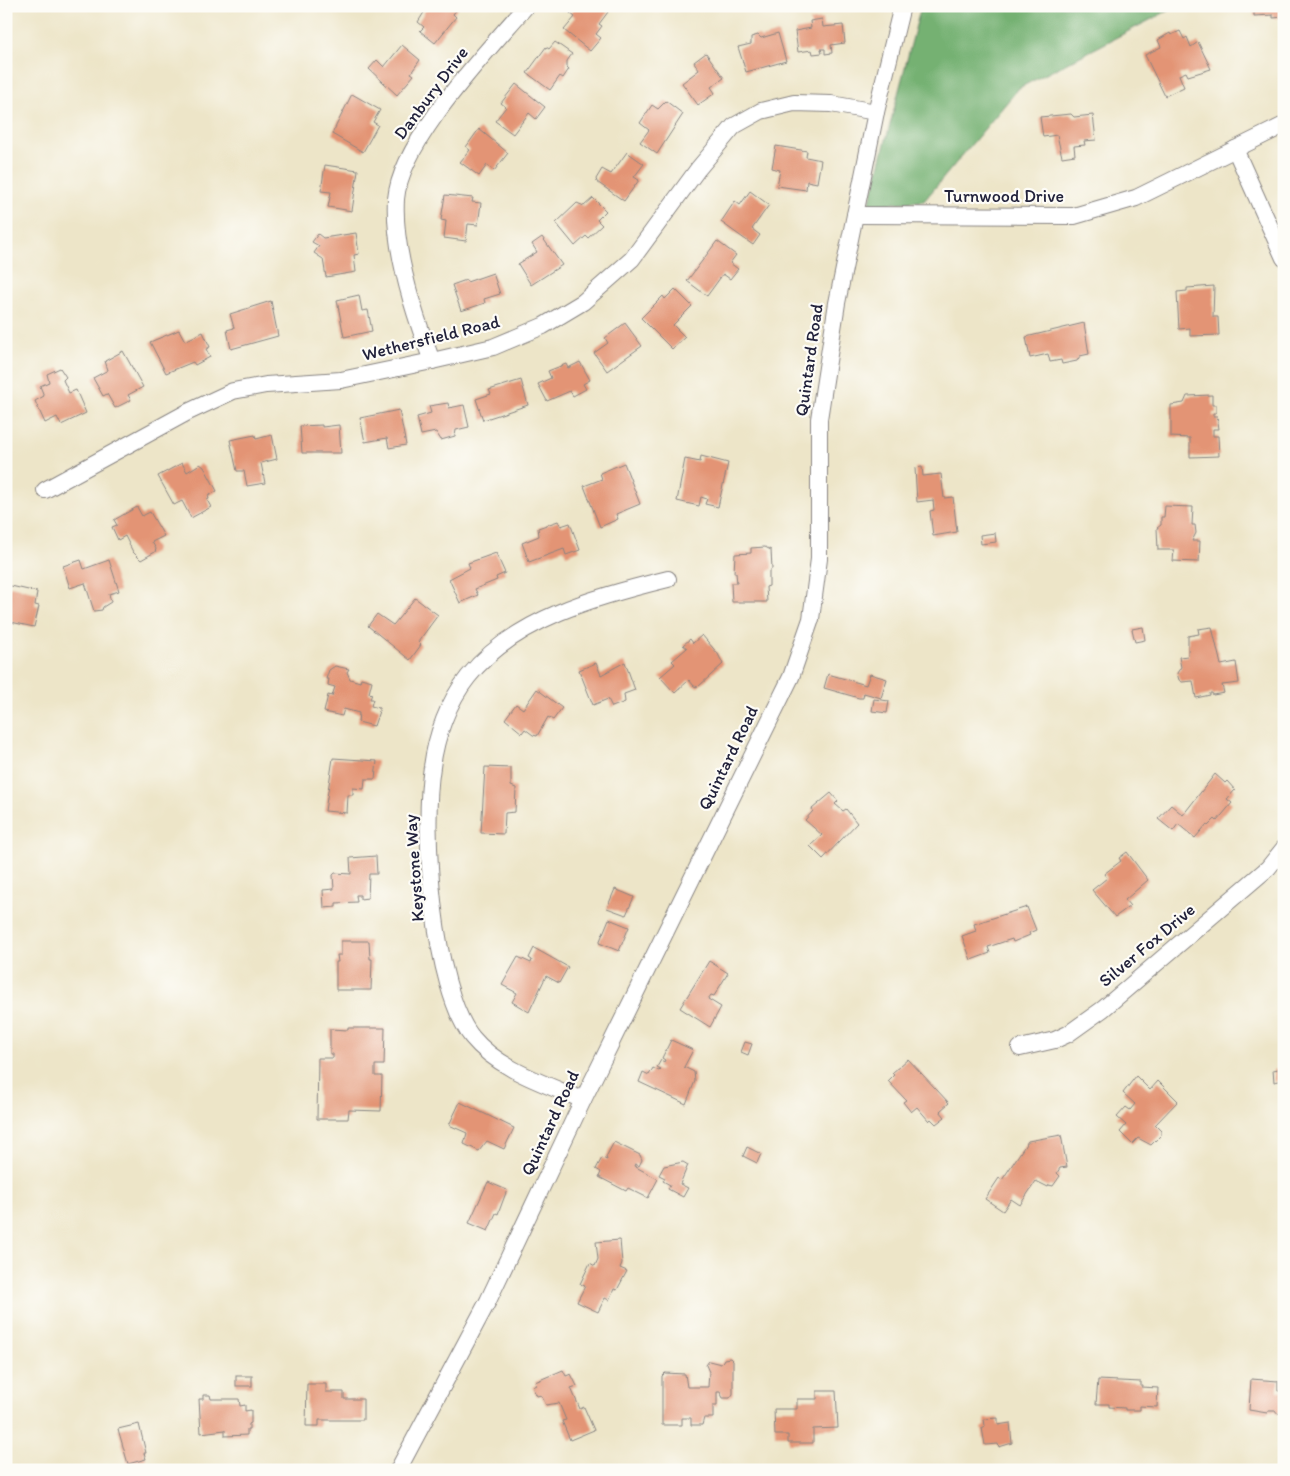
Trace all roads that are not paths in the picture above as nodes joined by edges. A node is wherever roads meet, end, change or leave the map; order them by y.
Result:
1 (526, 6) edge
2 (902, 6) edge
3 (876, 112) junction
4 (1284, 125) edge
5 (1235, 149) junction
6 (855, 215) junction
7 (1284, 258) edge
8 (432, 361) junction
9 (46, 490) dead end
10 (668, 579) dead end
11 (1284, 848) edge
12 (1020, 1048) dead end
13 (583, 1100) junction
14 (398, 1470) edge

1 - 8 street, Danbury Drive
2 - 3 street, Quintard Road
3 - 6 street, Quintard Road
3 - 8 street, Wethersfield Road
4 - 5 street, Turnwood Drive
5 - 6 street, Turnwood Drive
5 - 7 street
6 - 13 street, Quintard Road
8 - 9 street, Wethersfield Road
10 - 13 street, Keystone Way
11 - 12 street, Silver Fox Drive
13 - 14 street, Quintard Road

